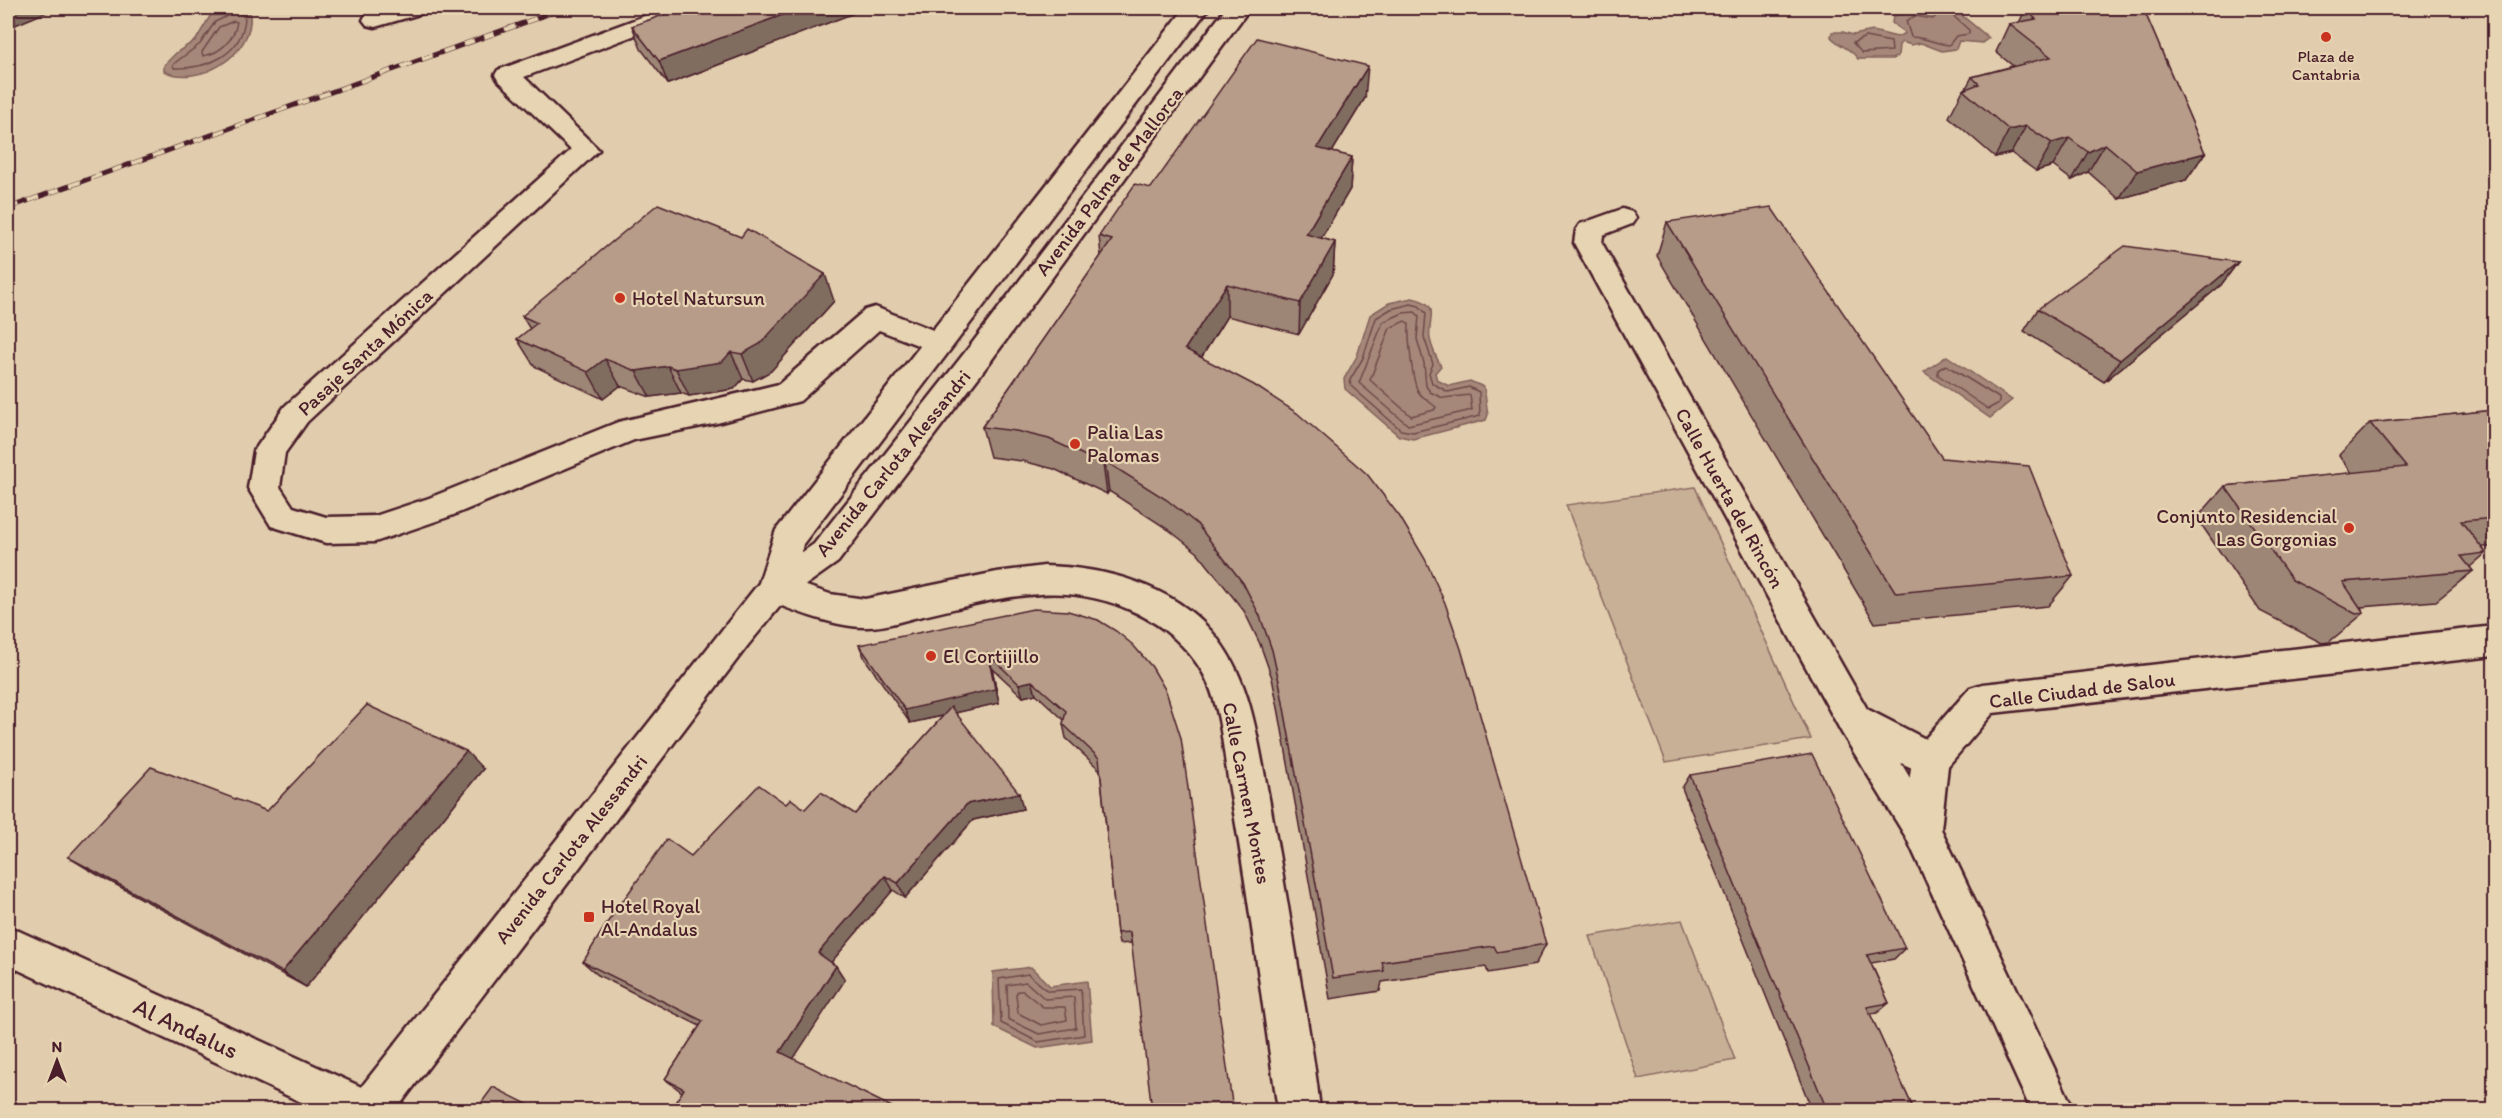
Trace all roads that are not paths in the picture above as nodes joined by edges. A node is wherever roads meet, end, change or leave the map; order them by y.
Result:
1 (380, 8) edge
2 (416, 8) edge
3 (687, 8) edge
4 (1197, 8) edge
5 (1238, 8) edge
6 (1622, 218) dead end
7 (938, 343) junction
8 (980, 354) joint
9 (774, 589) junction
10 (2494, 641) edge
11 (1854, 720) junction
12 (1930, 760) junction
13 (1922, 831) junction
14 (8, 945) edge
15 (364, 1110) edge
16 (370, 1110) edge
17 (1299, 1110) edge
18 (2053, 1110) edge

1 - 2 street
3 - 7 street, Pasaje Santa Mónica
4 - 7 street, Avenida Palma de Mallorca
5 - 8 street, Avenida Palma de Mallorca
6 - 11 street, Calle Huerta del Rincón
7 - 9 street, Avenida Carlota Alessandri
8 - 9 street, Avenida Carlota Alessandri
9 - 16 street, Avenida Carlota Alessandri
9 - 17 street, Calle Carmen Montes
10 - 12 street, Calle Ciudad de Salou
11 - 12 street
11 - 13 street
12 - 13 street
13 - 18 street
14 - 15 street, Al Andalus

